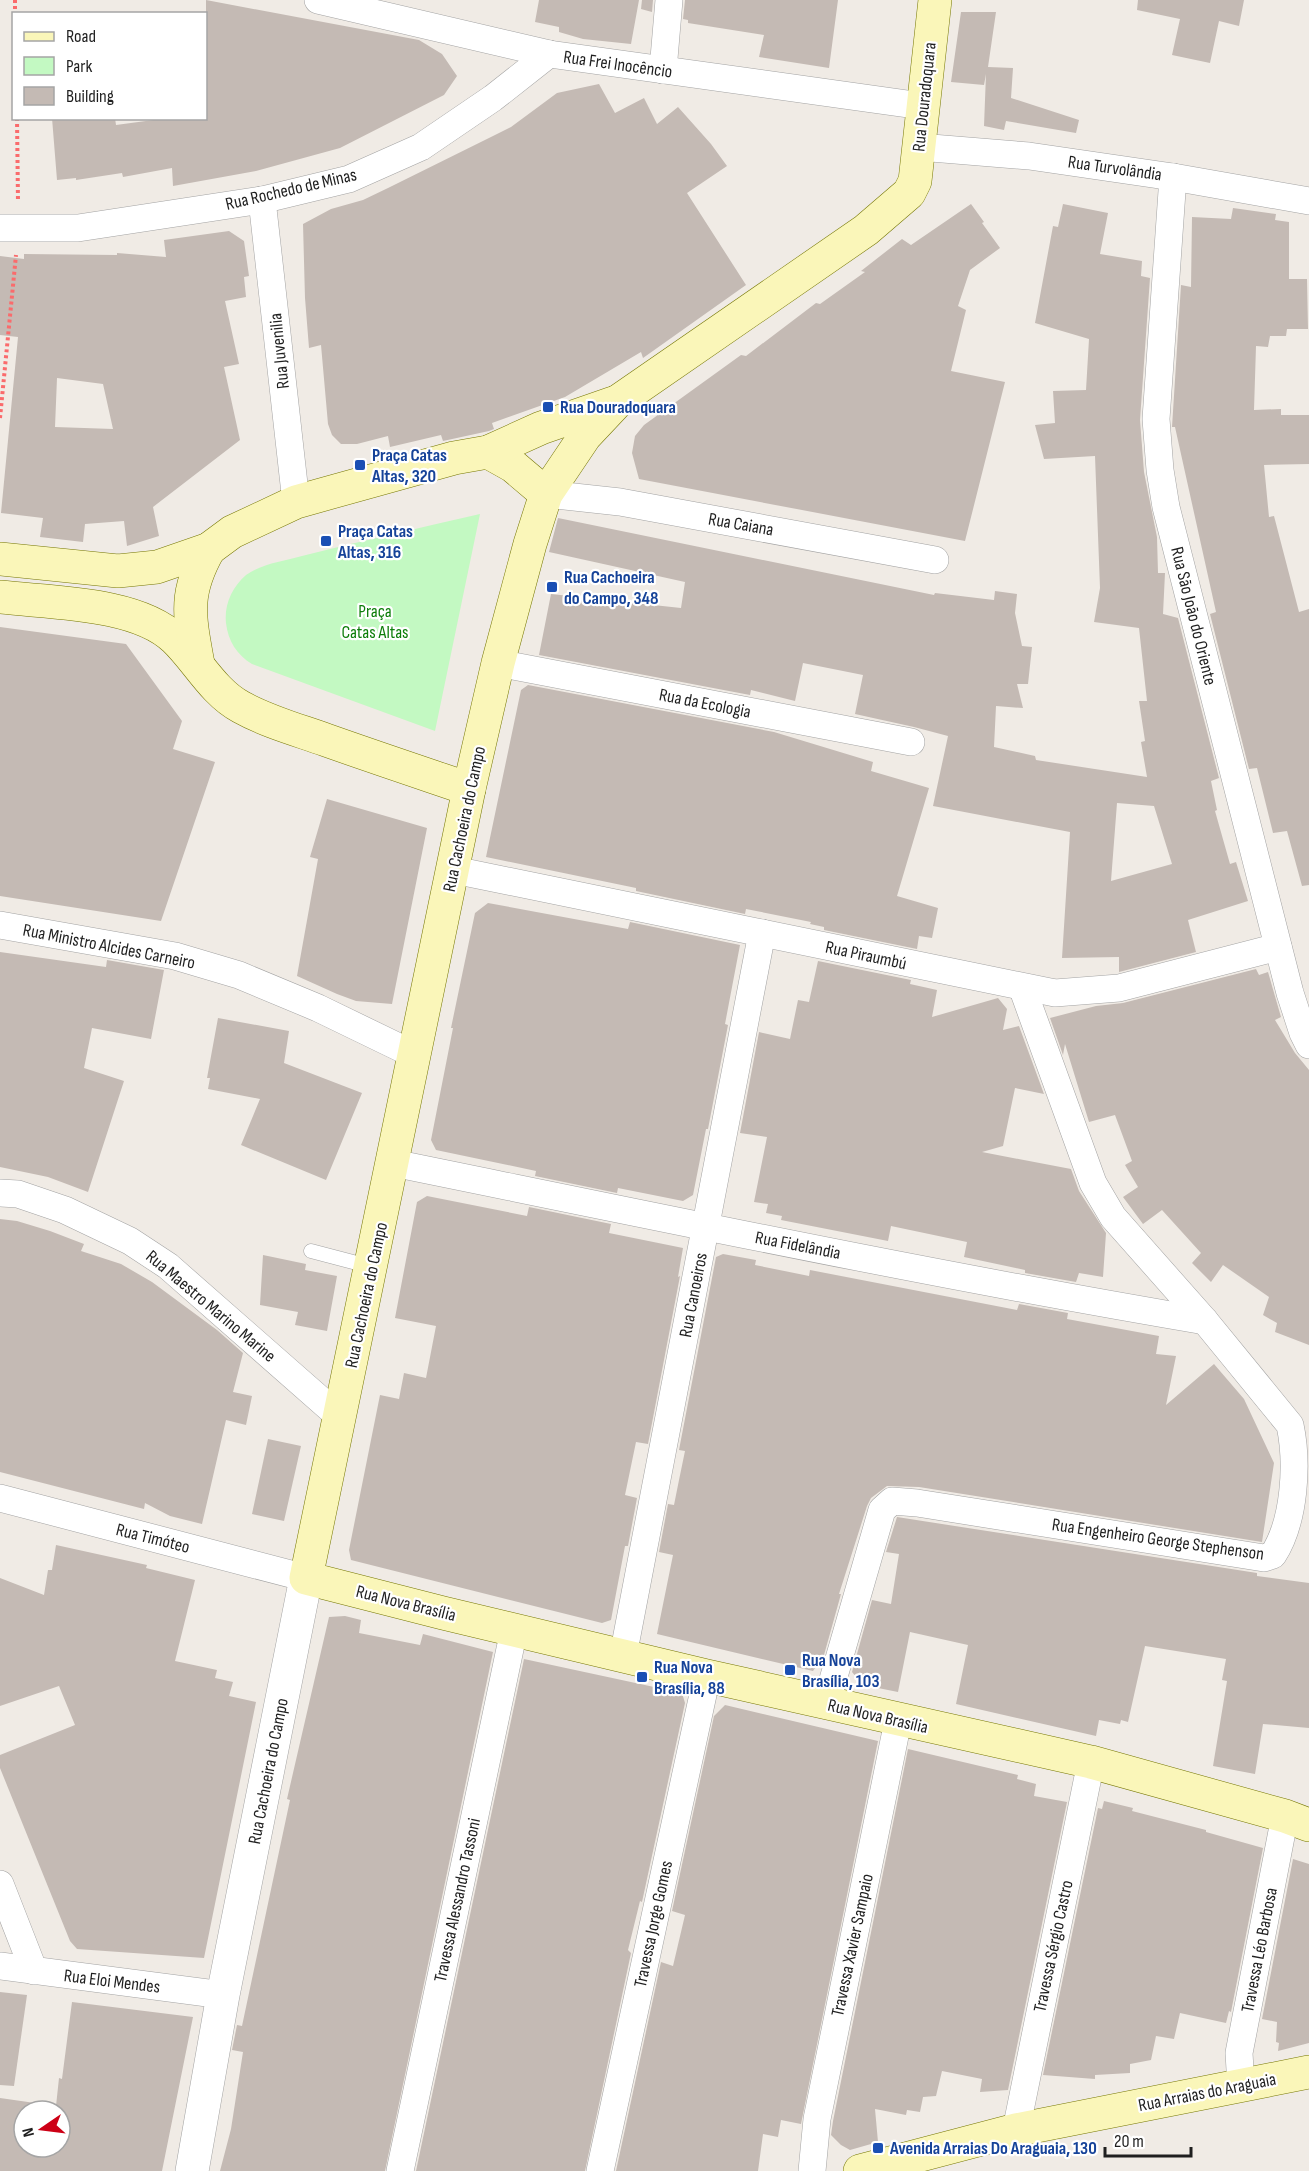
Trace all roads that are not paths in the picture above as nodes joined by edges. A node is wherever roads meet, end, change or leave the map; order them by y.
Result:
1 (318, 0) edge
2 (669, 0) edge
3 (935, 0) edge
4 (549, 54) junction
5 (663, 70) junction
6 (922, 106) junction
7 (919, 147) junction
8 (1173, 177) junction
9 (262, 200) junction
10 (1309, 201) edge
11 (8, 228) edge
12 (618, 402) junction
13 (488, 452) junction
14 (546, 494) junction
15 (296, 502) junction
16 (209, 549) junction
17 (0, 559) edge
18 (935, 560) dead end
19 (0, 597) edge
20 (498, 663) junction
21 (198, 664) junction
22 (911, 742) dead end
23 (469, 789) junction
24 (453, 870) junction
25 (0, 925) edge
26 (762, 933) junction
27 (1278, 947) junction
28 (1022, 987) junction
29 (1309, 1045) edge
30 (415, 1055) junction
31 (393, 1163) junction
32 (0, 1193) edge
33 (706, 1227) junction
34 (311, 1251) dead end
35 (372, 1266) junction
36 (1205, 1321) junction
37 (341, 1418) junction
38 (0, 1498) edge
39 (306, 1578) junction
40 (514, 1630) junction
41 (623, 1656) junction
42 (707, 1676) junction
43 (826, 1704) junction
44 (898, 1720) junction
45 (1091, 1762) junction
46 (1297, 1820) edge
47 (0, 1884) edge
48 (0, 1966) edge
49 (34, 1971) junction
50 (223, 1995) junction
51 (1309, 2072) edge
52 (1241, 2086) junction
53 (1016, 2130) junction
54 (192, 2171) edge
55 (400, 2171) edge
56 (600, 2171) edge
57 (812, 2171) edge
58 (860, 2171) edge

1 - 4 street, Rua Frei Inocêncio
2 - 5 street
3 - 6 main road, Rua Douradoquara
4 - 5 street, Rua Frei Inocêncio
4 - 9 street, Rua Rochedo de Minas
5 - 6 street, Rua Frei Inocêncio
6 - 7 main road, Rua Douradoquara
7 - 8 street, Rua Turvolândia
7 - 12 main road, Rua Douradoquara
8 - 10 street, Rua Turvolândia
8 - 27 street, Rua São João do Oriente
9 - 11 street, Rua Rochedo de Minas
9 - 15 street, Rua Juvenilia
12 - 13 main road, Rua Douradoquara
12 - 14 main road, Rua Douradoquara
13 - 14 main road
13 - 15 main road
14 - 18 street, Rua Caiana
14 - 20 main road, Rua Cachoeira do Campo
15 - 16 main road
16 - 17 main road
16 - 21 main road
19 - 21 main road
20 - 22 street, Rua da Ecologia
20 - 23 main road, Rua Cachoeira do Campo
21 - 23 main road
23 - 24 main road, Rua Cachoeira do Campo
24 - 26 street, Rua Piraumbú
24 - 30 main road, Rua Cachoeira do Campo
25 - 30 street, Rua Ministro Alcides Carneiro
26 - 28 street, Rua Piraumbú
26 - 33 street, Rua Canoeiros
27 - 28 street, Rua Piraumbú
27 - 29 street, Rua São João do Oriente
28 - 36 street, Rua Engenheiro George Stephenson
30 - 31 main road, Rua Cachoeira do Campo
31 - 33 street, Rua Fidelândia
31 - 35 main road, Rua Cachoeira do Campo
32 - 37 street, Rua Maestro Marino Marine
33 - 36 street, Rua Fidelândia
33 - 41 street, Rua Canoeiros
34 - 35 lane
35 - 37 main road, Rua Cachoeira do Campo
36 - 43 street, Rua Engenheiro George Stephenson
37 - 39 main road, Rua Cachoeira do Campo
38 - 39 street, Rua Timóteo
39 - 40 main road, Rua Nova Brasília
39 - 50 street, Rua Cachoeira do Campo
40 - 41 main road, Rua Nova Brasília
40 - 55 street, Travessa Alessandro Tassoni
41 - 42 main road, Rua Nova Brasília
42 - 43 main road, Rua Nova Brasília
42 - 56 street, Travessa Jorge Gomes
43 - 44 main road, Rua Nova Brasília
44 - 45 main road, Rua Nova Brasília
44 - 57 street, Travessa Xavier Sampaio
45 - 46 main road, Rua Nova Brasília
45 - 53 street, Travessa Sérgio Castro
46 - 52 street, Travessa Léo Barbosa
47 - 49 street
48 - 49 street, Rua Eloi Mendes
49 - 50 street, Rua Eloi Mendes
50 - 54 street, Rua Cachoeira do Campo
51 - 52 main road, Rua Arraias do Araguaia
52 - 53 main road, Rua Arraias do Araguaia
53 - 58 main road, Rua Arraias do Araguaia

